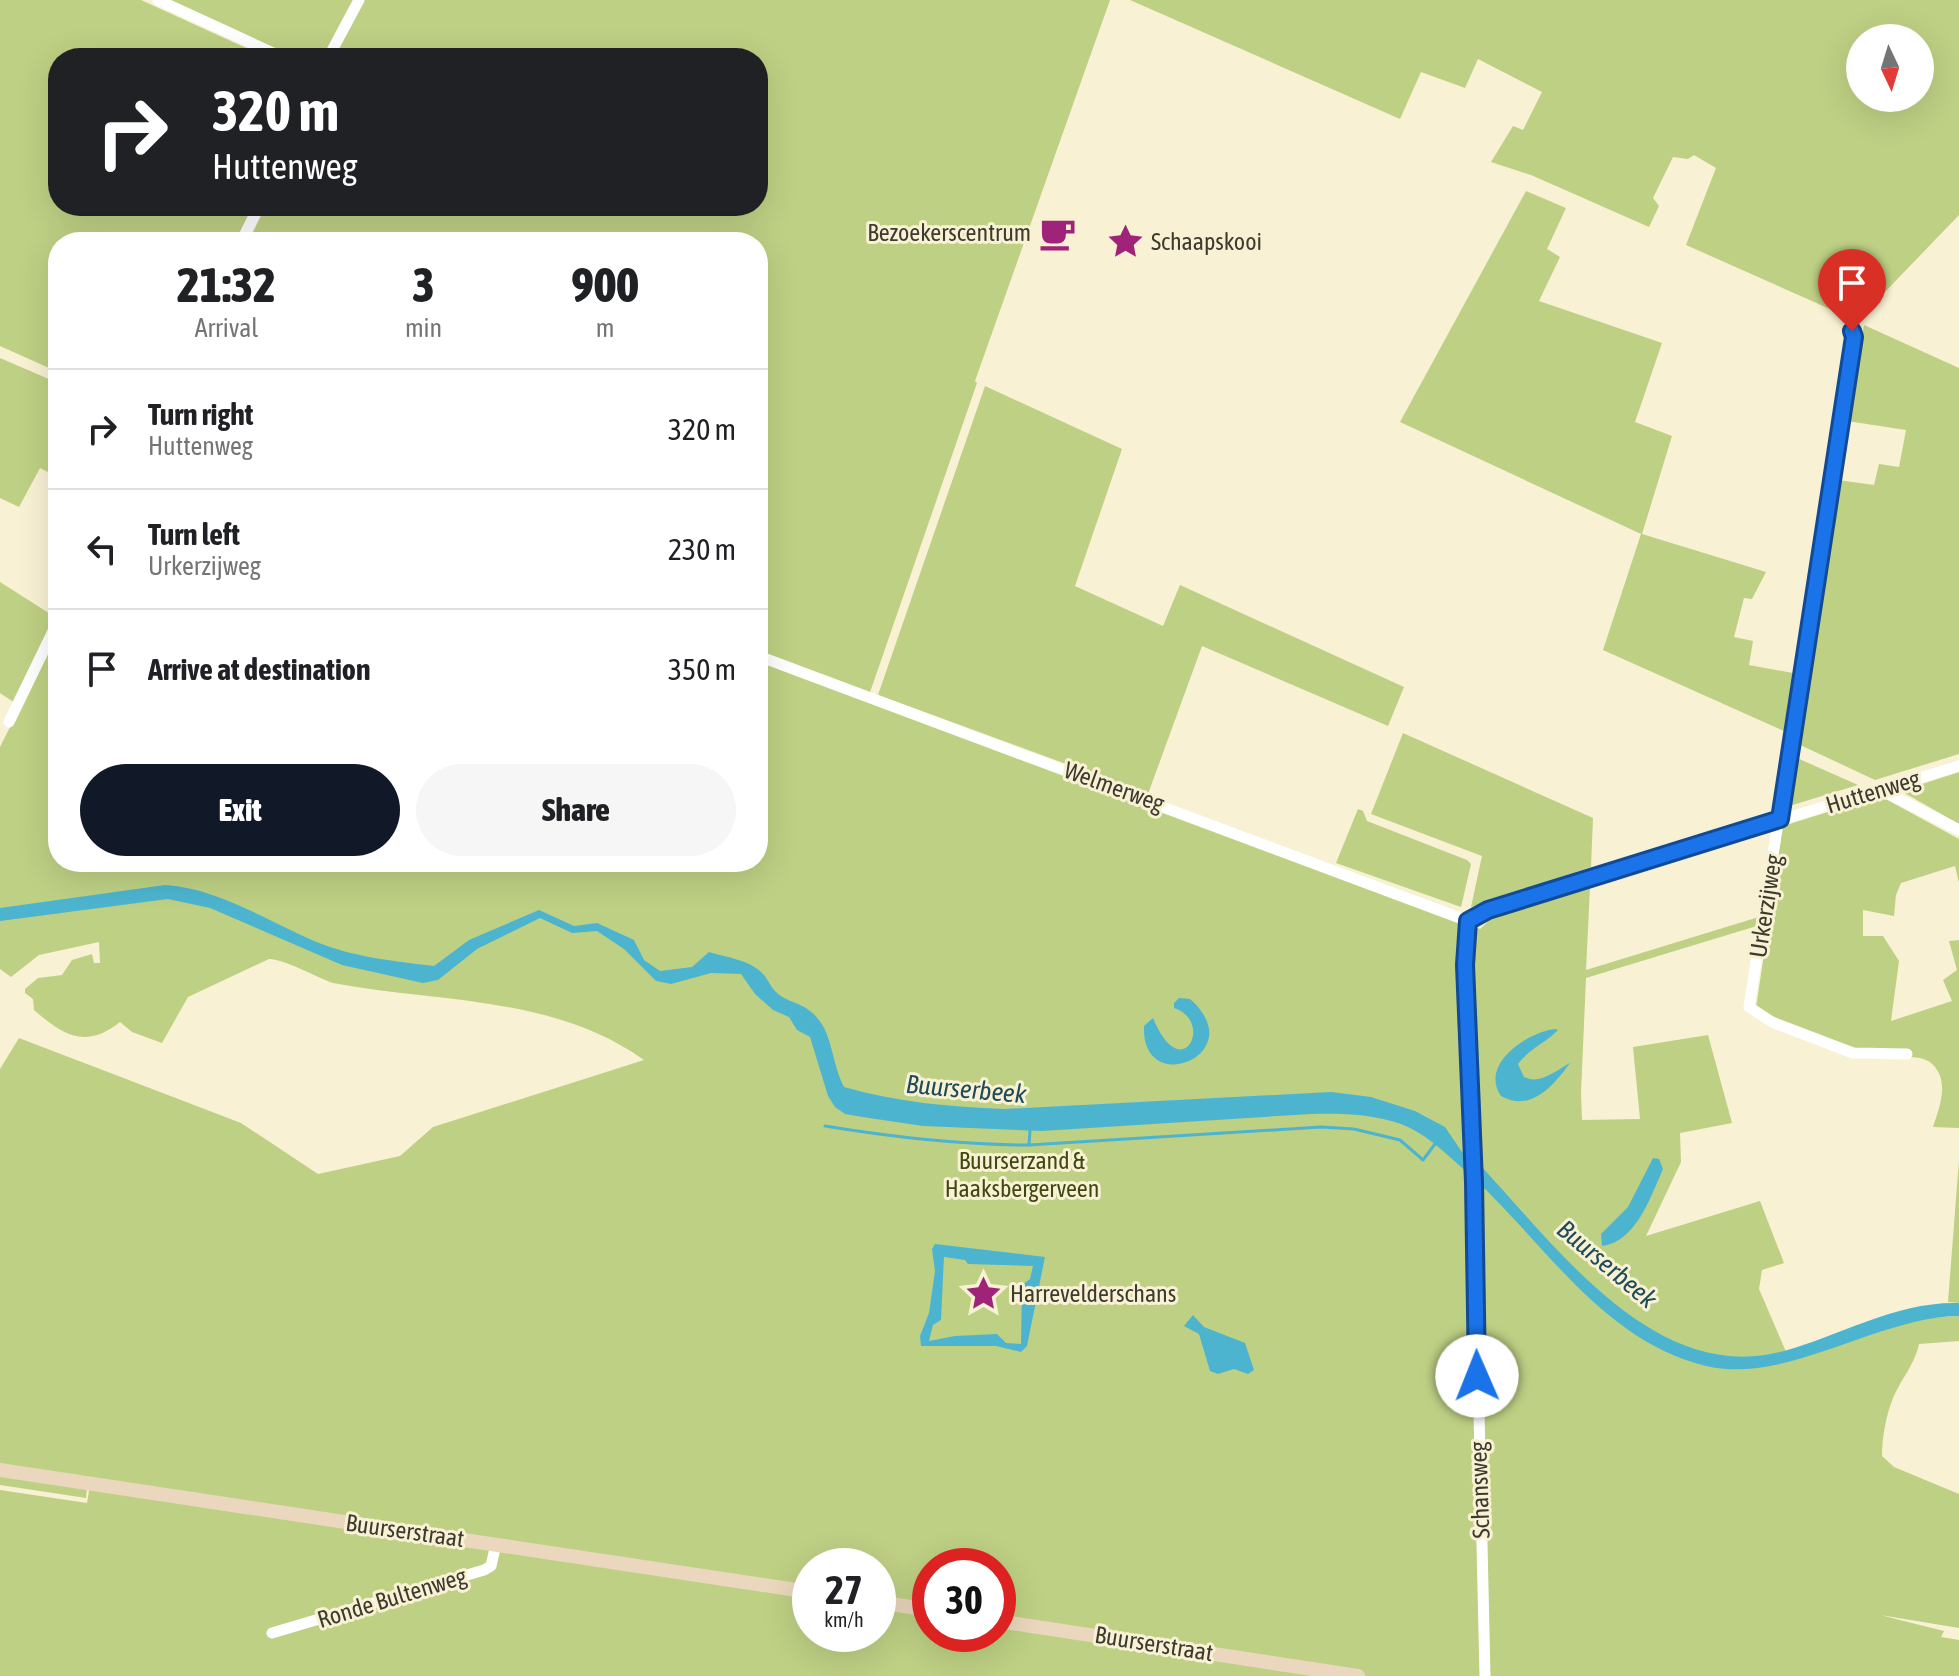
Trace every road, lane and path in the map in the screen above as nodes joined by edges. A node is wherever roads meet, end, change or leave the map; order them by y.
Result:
1 (158, 0) edge
2 (359, 0) edge
3 (262, 48) edge
4 (333, 48) edge
5 (1852, 331) dead end
6 (48, 642) edge
7 (768, 660) edge
8 (9, 722) dead end
9 (1959, 766) edge
10 (1880, 790) junction
11 (1780, 819) junction
12 (1959, 830) edge
13 (1468, 921) junction
14 (1907, 1054) dead end
15 (0, 1470) edge
16 (496, 1544) junction
17 (792, 1589) edge
18 (1016, 1624) edge
19 (272, 1633) dead end
20 (1358, 1676) edge
21 (1485, 1676) edge

1 - 3 street
2 - 4 street
5 - 11 street, Urkerzijweg
6 - 8 street
7 - 13 street, Welmerweg
9 - 10 street, Huttenweg
10 - 11 street, Huttenweg
10 - 12 street
11 - 13 street, Huttenweg
11 - 14 street, Urkerzijweg
13 - 21 street, Schansweg
15 - 16 main road, Buurserstraat
16 - 17 main road, Buurserstraat
16 - 19 street, Ronde Bultenweg
18 - 20 main road, Buurserstraat

